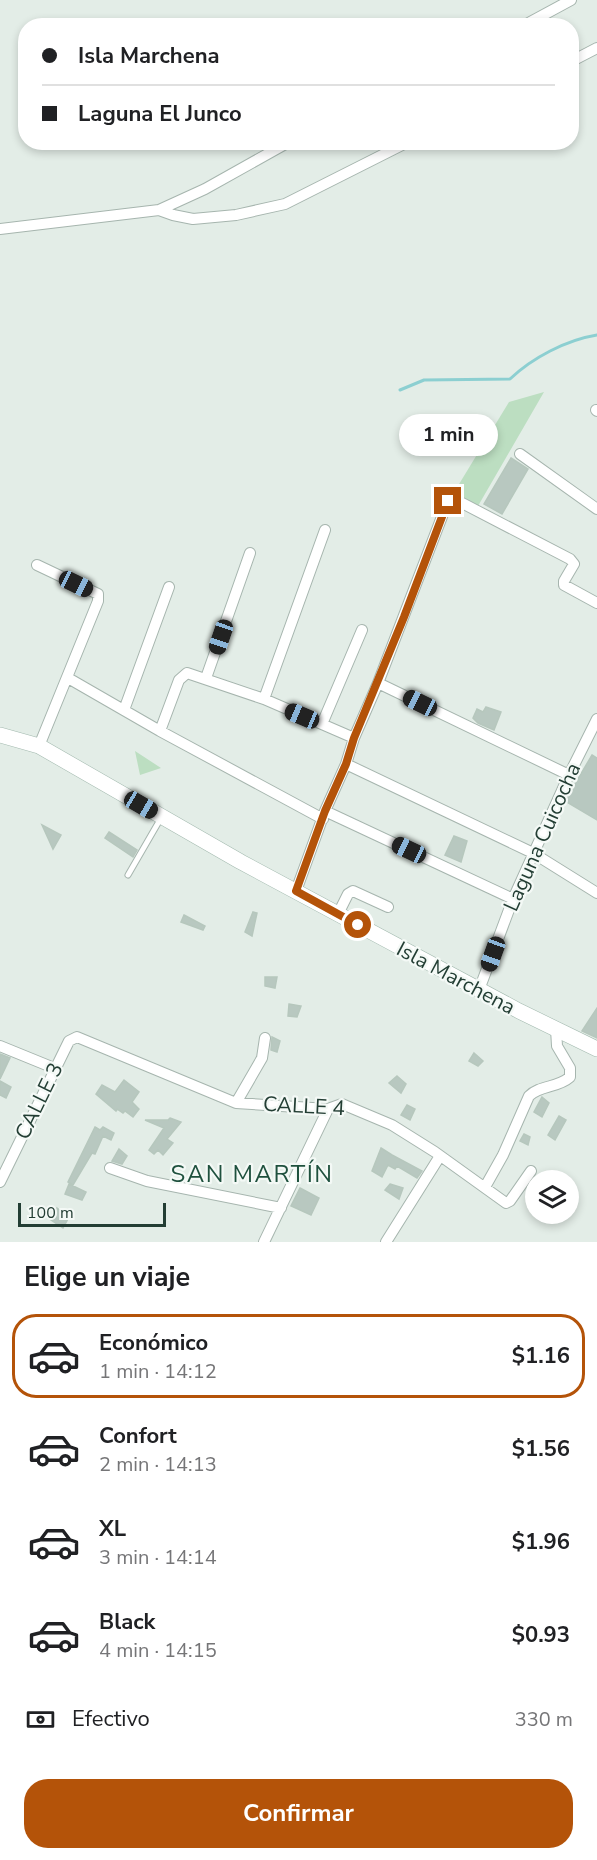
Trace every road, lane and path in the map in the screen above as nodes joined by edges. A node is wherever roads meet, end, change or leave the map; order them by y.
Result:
1 (571, 0) edge
2 (538, 18) edge
3 (597, 48) edge
4 (579, 57) edge
5 (275, 150) edge
6 (392, 150) edge
7 (159, 210) junction
8 (0, 229) edge
9 (520, 454) dead end
10 (448, 501) dead end
11 (462, 503) dead end
12 (597, 509) edge
13 (325, 530) dead end
14 (250, 553) dead end
15 (37, 565) dead end
16 (170, 587) dead end
17 (597, 603) edge
18 (362, 630) dead end
19 (68, 678) junction
20 (206, 678) junction
21 (378, 683) junction
22 (264, 699) junction
23 (124, 710) junction
24 (597, 719) edge
25 (322, 724) junction
26 (160, 731) junction
27 (0, 735) edge
28 (354, 738) junction
29 (39, 746) junction
30 (346, 764) junction
31 (569, 775) junction
32 (324, 815) junction
33 (162, 817) junction
34 (533, 852) junction
35 (128, 875) dead end
36 (296, 891) junction
37 (597, 893) edge
38 (513, 899) junction
39 (388, 907) dead end
40 (338, 914) junction
41 (479, 990) junction
42 (556, 1029) junction
43 (265, 1038) dead end
44 (89, 1041) joint
45 (0, 1046) edge
46 (597, 1049) edge
47 (54, 1068) junction
48 (236, 1103) junction
49 (328, 1109) junction
50 (440, 1156) junction
51 (110, 1168) dead end
52 (525, 1180) edge
53 (0, 1182) edge
54 (484, 1187) junction
55 (280, 1208) junction
56 (264, 1242) edge
57 (386, 1242) edge

1 - 2 street
3 - 4 street
5 - 7 street
6 - 7 street
7 - 8 street
9 - 12 street
10 - 21 street
11 - 17 street
13 - 22 street
14 - 20 street
15 - 19 street
16 - 23 street
18 - 25 street
19 - 23 street
19 - 29 street
20 - 22 street
20 - 26 street
21 - 28 street
21 - 31 street
22 - 25 street
23 - 26 street
24 - 31 street, Laguna Cuicocha
25 - 28 street
26 - 32 street
27 - 29 street, Isla Marchena
28 - 30 street
29 - 33 street, Isla Marchena
30 - 32 street
30 - 34 street
31 - 34 street, Laguna Cuicocha
32 - 36 street
32 - 38 street
33 - 35 lane
33 - 36 street, Isla Marchena
34 - 37 street
34 - 38 street, Laguna Cuicocha
36 - 40 street, Isla Marchena
38 - 41 street, Laguna Cuicocha
39 - 40 street
40 - 41 street, Isla Marchena
41 - 42 street, Isla Marchena
42 - 46 street, Isla Marchena
42 - 54 street
43 - 48 street
44 - 47 street, CALLE 3
44 - 48 street, CALLE 4
45 - 47 street
47 - 53 street, CALLE 3
48 - 49 street, CALLE 4
49 - 50 street, CALLE 4
49 - 55 street
50 - 54 street, CALLE 4
50 - 57 street
51 - 55 street
52 - 54 street, CALLE 4
55 - 56 street

